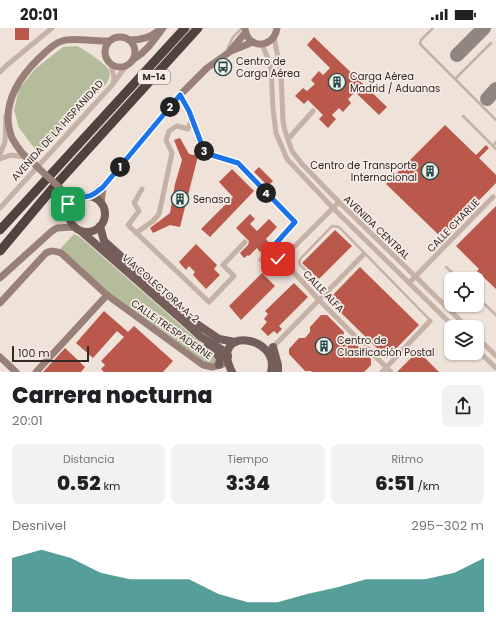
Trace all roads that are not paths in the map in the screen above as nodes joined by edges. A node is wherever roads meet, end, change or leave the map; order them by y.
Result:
1 (52, 28) edge
2 (162, 28) edge
3 (185, 28) edge
4 (277, 28) edge
5 (433, 28) edge
6 (198, 29) edge
7 (244, 30) edge
8 (274, 37) junction
9 (130, 40) junction
10 (85, 41) junction
11 (108, 41) junction
12 (253, 42) junction
13 (491, 43) dead end
14 (262, 44) junction
15 (228, 53) junction
16 (104, 54) junction
17 (134, 58) junction
18 (111, 65) junction
19 (126, 66) junction
20 (0, 72) edge
21 (455, 79) junction
22 (113, 84) junction
23 (180, 95) junction
24 (9, 100) junction
25 (6, 108) junction
26 (313, 111) dead end
27 (463, 116) dead end
28 (192, 118) junction
29 (496, 120) edge
30 (290, 137) dead end
31 (496, 142) edge
32 (493, 146) junction
33 (496, 149) edge
34 (0, 154) edge
35 (0, 159) edge
36 (28, 159) junction
37 (103, 187) junction
38 (52, 189) junction
39 (142, 189) dead end
40 (62, 190) junction
41 (86, 196) junction
42 (493, 197) dead end
43 (339, 202) junction
44 (101, 203) junction
45 (0, 208) edge
46 (332, 208) junction
47 (69, 210) junction
48 (100, 226) junction
49 (74, 227) junction
50 (0, 230) edge
51 (82, 232) junction
52 (136, 232) junction
53 (0, 241) edge
54 (245, 242) dead end
55 (270, 250) junction
56 (0, 251) edge
57 (364, 254) junction
58 (278, 259) dead end
59 (261, 260) dead end
60 (446, 267) dead end
61 (451, 272) edge
62 (415, 277) junction
63 (0, 278) edge
64 (409, 283) junction
65 (327, 292) junction
66 (107, 295) junction
67 (319, 300) junction
68 (0, 303) edge
69 (484, 304) edge
70 (496, 315) edge
71 (447, 320) edge
72 (459, 320) edge
73 (430, 321) joint
74 (201, 336) junction
75 (235, 342) junction
76 (484, 344) edge
77 (270, 350) junction
78 (496, 356) edge
79 (0, 357) edge
80 (484, 357) edge
81 (228, 359) junction
82 (219, 365) junction
83 (386, 368) junction
84 (496, 368) edge
85 (16, 372) edge
86 (36, 372) edge
87 (232, 372) edge
88 (271, 372) edge
89 (278, 372) edge
90 (382, 372) edge
91 (391, 372) edge

1 - 20 street
2 - 9 street
2 - 17 street
3 - 50 highway, M-14
4 - 8 street
5 - 21 lane
6 - 38 highway, M-14
7 - 12 street
7 - 15 street
8 - 14 street
8 - 43 street, AVENIDA CENTRAL
9 - 11 street
9 - 17 street
10 - 11 street
10 - 16 street
10 - 24 street
11 - 16 street
12 - 14 street
12 - 15 street
13 - 21 lane
14 - 46 street, AVENIDA CENTRAL
15 - 23 street
16 - 18 street
17 - 19 street
18 - 19 street
18 - 22 street, AVENIDA DE LA HISPANIDAD
19 - 22 street, AVENIDA DE LA HISPANIDAD
21 - 29 lane
22 - 45 street, AVENIDA DE LA HISPANIDAD
23 - 28 street
23 - 37 street
24 - 25 street
24 - 36 street
25 - 34 street
25 - 36 street
26 - 30 street
27 - 32 lane
28 - 52 street
28 - 55 street
31 - 32 lane
32 - 33 lane
35 - 36 street
36 - 40 street, bridge
37 - 41 street
37 - 44 street
38 - 53 highway, M-14
38 - 56 highway
39 - 52 street
40 - 41 street
40 - 47 street
41 - 44 main road
41 - 47 main road
42 - 62 street, CALLE CHARLIE
43 - 46 street, CALLE ALFA
43 - 62 street, AVENIDA CENTRAL
44 - 48 main road
46 - 64 street, AVENIDA CENTRAL
46 - 67 street, CALLE ALFA
47 - 49 main road
48 - 51 main road
48 - 75 main road, VÍA COLECTORA A-2
49 - 51 main road
49 - 63 street
51 - 74 main road, VÍA COLECTORA A-2
52 - 54 street
55 - 58 street
55 - 59 street
57 - 65 street
57 - 65 lane
57 - 73 lane
60 - 61 lane
62 - 64 street, CALLE CHARLIE
62 - 72 street, AVENIDA CENTRAL
64 - 71 street, AVENIDA CENTRAL
65 - 67 street
66 - 68 street, CALLE TRESPADERNE
66 - 82 street, CALLE TRESPADERNE
66 - 86 street
67 - 77 street
67 - 83 street, CALLE ALFA
69 - 70 lane
73 - 83 street
74 - 81 main road, VÍA COLECTORA A-2
74 - 82 main road
75 - 77 main road, VÍA COLECTORA A-2
75 - 81 main road
76 - 78 street
77 - 88 main road
77 - 89 main road
79 - 85 street
80 - 84 street
81 - 82 street, CALLE TRESPADERNE
81 - 87 main road
83 - 90 street
83 - 91 street, CALLE ALFA

